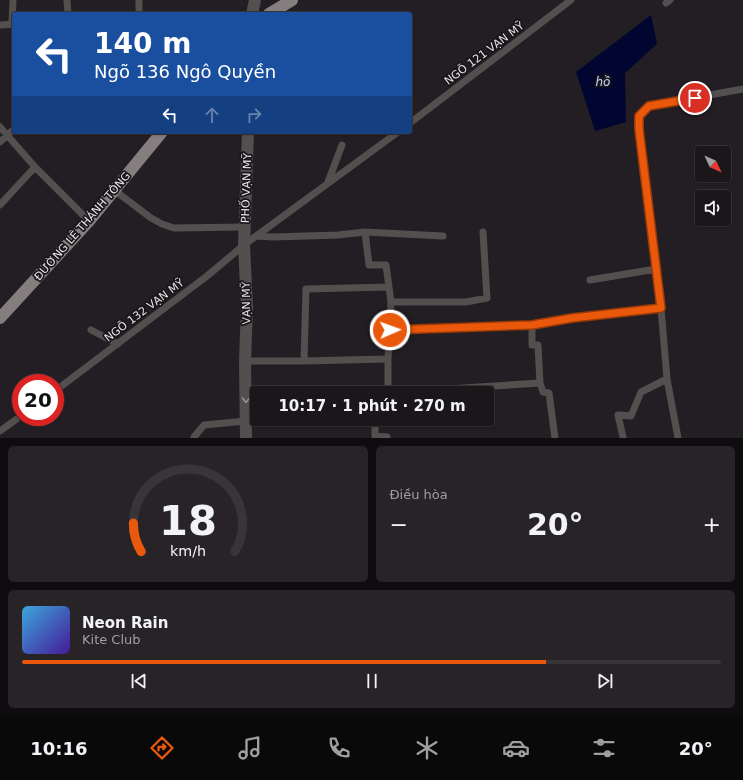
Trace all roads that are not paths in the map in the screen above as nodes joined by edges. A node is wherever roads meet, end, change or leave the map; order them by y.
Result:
1 (13, 0) edge
2 (67, 0) edge
3 (139, 0) edge
4 (255, 0) edge
5 (292, 0) edge
6 (571, 0) edge
7 (13, 12) edge
8 (68, 12) edge
9 (139, 12) edge
10 (252, 12) edge
11 (272, 12) edge
12 (12, 24) edge
13 (0, 26) edge
14 (743, 89) edge
15 (412, 121) edge
16 (0, 127) edge
17 (12, 131) edge
18 (160, 134) edge
19 (248, 134) edge
20 (395, 134) edge
21 (7, 135) junction
22 (0, 142) edge
23 (342, 145) dead end
24 (34, 167) junction
25 (328, 183) junction
26 (114, 190) junction
27 (0, 206) edge
28 (89, 221) junction
29 (245, 227) junction
30 (365, 232) junction
31 (483, 232) dead end
32 (256, 236) junction
33 (443, 236) dead end
34 (244, 244) junction
35 (656, 269) junction
36 (590, 280) dead end
37 (389, 287) junction
38 (391, 302) junction
39 (661, 308) junction
40 (0, 318) edge
41 (532, 325) junction
42 (91, 330) dead end
43 (390, 330) junction
44 (118, 344) junction
45 (388, 358) junction
46 (246, 361) junction
47 (304, 361) junction
48 (667, 379) junction
49 (540, 382) junction
50 (64, 384) edge
51 (387, 386) edge
52 (484, 386) edge
53 (246, 421) junction
54 (12, 422) edge
55 (375, 426) edge
56 (0, 431) edge
57 (194, 437) dead end
58 (623, 437) edge
59 (246, 438) edge
60 (387, 438) edge
61 (555, 438) edge
62 (678, 438) edge

1 - 7 lane
2 - 8 lane
3 - 9 lane
4 - 10 street
5 - 11 main road
6 - 15 lane, NGÕ 121 VẠN MỸ
12 - 13 lane
14 - 35 lane
16 - 21 lane
17 - 21 lane
18 - 26 main road, ĐƯỜNG LÊ THÁNH TÔNG
19 - 29 street, PHỐ VẠN MỸ
20 - 25 lane
21 - 22 lane
21 - 24 lane
23 - 25 lane
24 - 27 lane
24 - 28 lane
25 - 32 lane
26 - 28 main road, ĐƯỜNG LÊ THÁNH TÔNG
26 - 29 lane
28 - 40 main road, ĐƯỜNG LÊ THÁNH TÔNG
29 - 34 street, PHỐ VẠN MỸ
30 - 32 lane
30 - 33 lane
30 - 37 lane
31 - 38 lane
32 - 34 lane
34 - 44 lane, NGÕ 132 VẠN MỸ
34 - 46 street, VẠN MỸ
35 - 36 lane
35 - 39 lane
37 - 38 lane
37 - 47 lane
38 - 43 lane
39 - 41 lane
39 - 48 lane
41 - 43 lane
41 - 49 lane
42 - 44 lane
43 - 45 lane
44 - 50 lane, NGÕ 132 VẠN MỸ
45 - 47 lane
45 - 51 lane
46 - 47 lane
46 -> 53 street
48 - 58 lane
48 - 62 lane
49 - 52 lane
49 - 61 lane
53 - 57 lane
53 - 59 street
54 - 56 lane
55 - 60 lane

